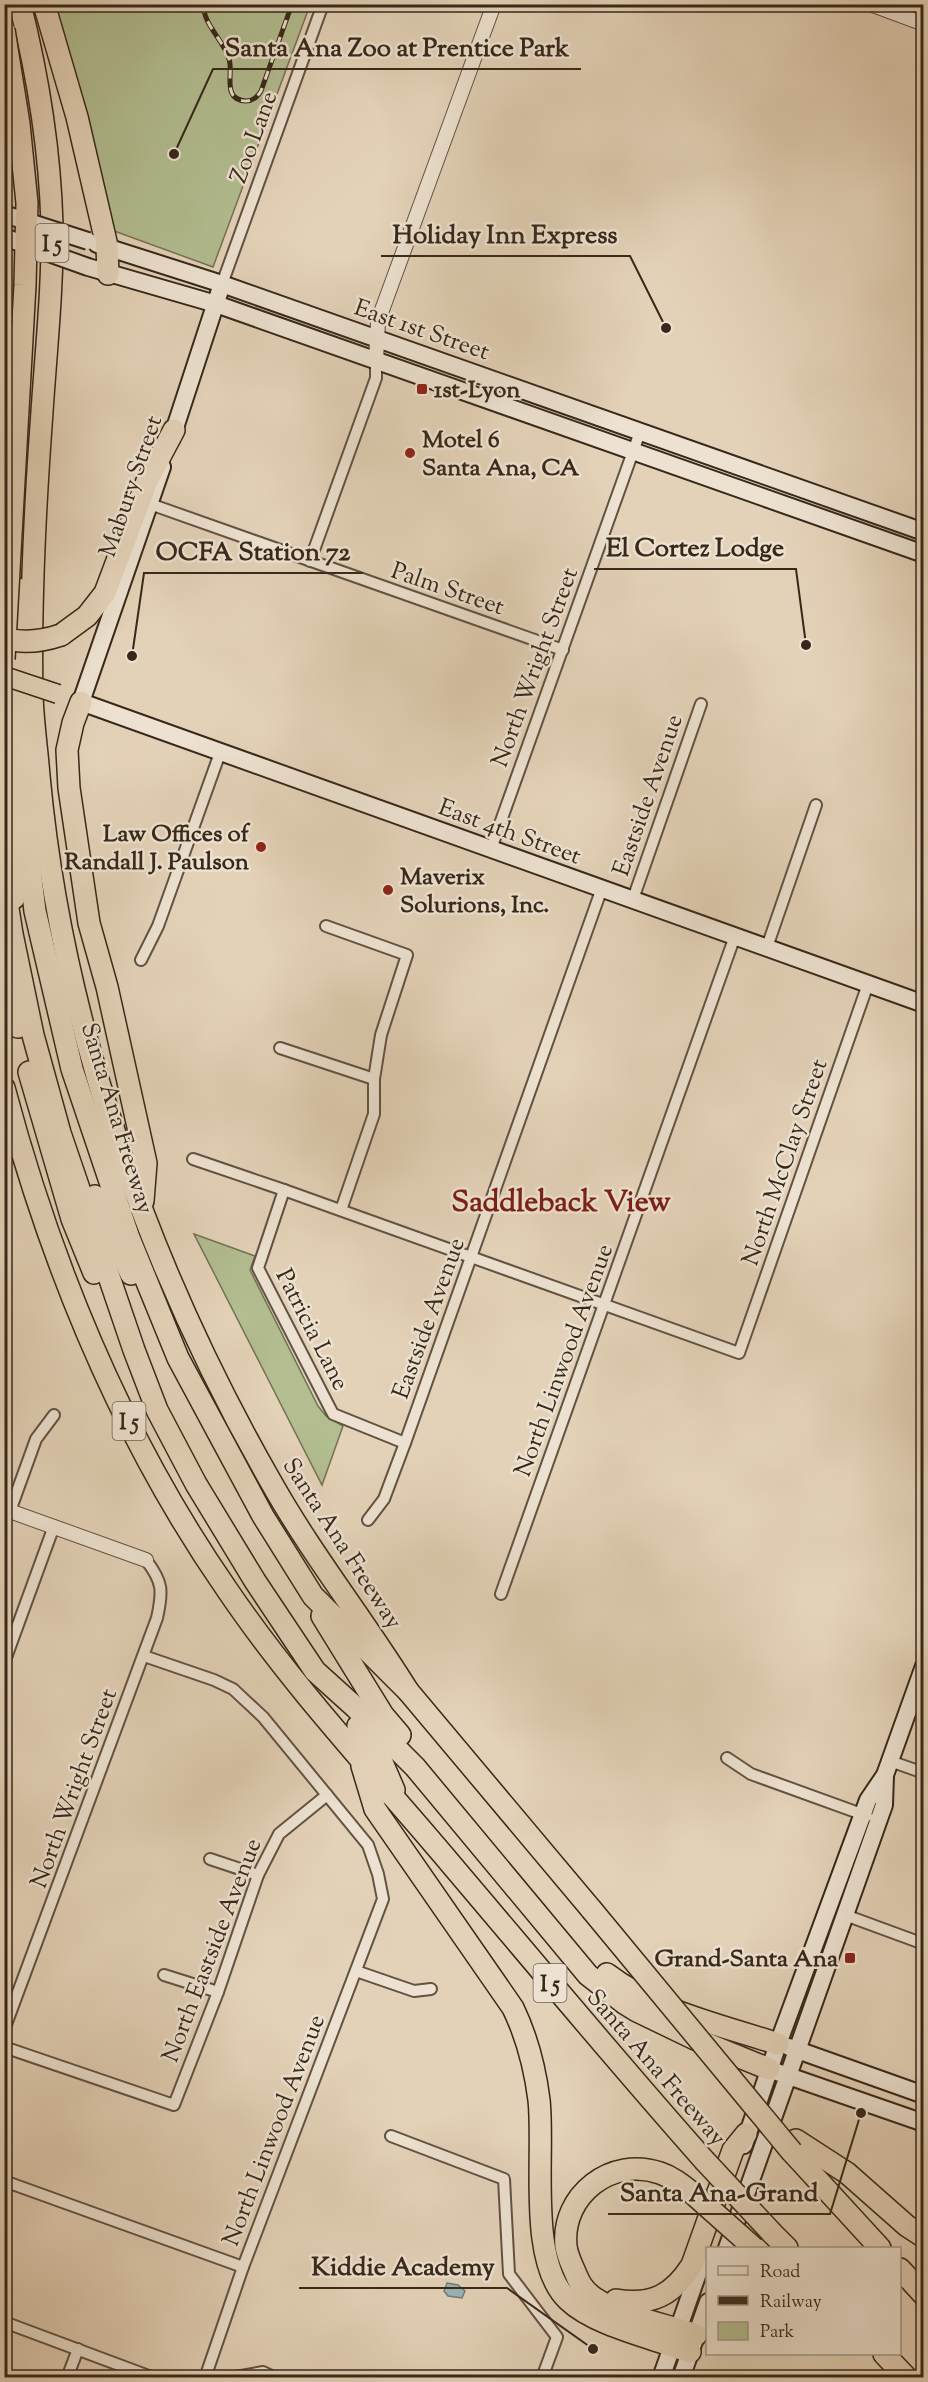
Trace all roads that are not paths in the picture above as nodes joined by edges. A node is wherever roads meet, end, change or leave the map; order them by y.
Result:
1 (20, 4) edge
2 (44, 4) edge
3 (323, 4) edge
4 (494, 4) edge
5 (870, 4) edge
6 (924, 24) edge
7 (4, 30) edge
8 (4, 82) edge
9 (4, 214) edge
10 (4, 237) edge
11 (97, 244) junction
12 (108, 274) junction
13 (222, 284) junction
14 (216, 304) junction
15 (378, 339) junction
16 (376, 361) junction
17 (174, 430) junction
18 (640, 432) junction
19 (633, 452) junction
20 (4, 466) edge
21 (37, 484) junction
22 (150, 504) junction
23 (924, 532) edge
24 (924, 554) edge
25 (310, 561) junction
26 (4, 638) edge
27 (562, 650) junction
28 (4, 659) edge
29 (4, 676) edge
30 (58, 694) dead end
31 (81, 702) junction
32 (701, 704) dead end
33 (220, 753) junction
34 (4, 794) edge
35 (816, 805) dead end
36 (490, 849) junction
37 (4, 883) edge
38 (602, 888) junction
39 (633, 900) junction
40 (326, 926) dead end
41 (735, 936) junction
42 (767, 947) junction
43 (141, 960) dead end
44 (4, 967) edge
45 (868, 984) junction
46 (924, 1004) edge
47 (280, 1048) dead end
48 (374, 1079) junction
49 (4, 1088) edge
50 (8, 1107) edge
51 (64, 1131) junction
52 (193, 1160) dead end
53 (284, 1190) junction
54 (142, 1209) junction
55 (341, 1210) junction
56 (472, 1257) junction
57 (604, 1305) junction
58 (178, 1358) junction
59 (149, 1390) junction
60 (54, 1415) dead end
61 (405, 1443) junction
62 (7, 1510) edge
63 (368, 1520) dead end
64 (54, 1526) junction
65 (146, 1560) joint
66 (501, 1594) dead end
67 (313, 1596) junction
68 (8, 1643) edge
69 (144, 1656) junction
70 (4, 1663) edge
71 (924, 1666) edge
72 (315, 1671) junction
73 (408, 1691) junction
74 (727, 1758) dead end
75 (360, 1760) junction
76 (887, 1768) junction
77 (924, 1773) edge
78 (327, 1795) junction
79 (400, 1805) junction
80 (871, 1817) junction
81 (210, 1859) dead end
82 (258, 1875) junction
83 (845, 1915) junction
84 (924, 1944) edge
85 (356, 1971) junction
86 (164, 1976) dead end
87 (431, 1989) dead end
88 (218, 1992) junction
89 (4, 2030) edge
90 (4, 2047) edge
91 (787, 2047) junction
92 (778, 2073) junction
93 (924, 2095) edge
94 (924, 2123) edge
95 (746, 2134) junction
96 (391, 2136) dead end
97 (794, 2146) junction
98 (4, 2181) edge
99 (924, 2237) edge
100 (713, 2247) edge
101 (727, 2247) edge
102 (753, 2247) edge
103 (786, 2247) edge
104 (879, 2247) edge
105 (243, 2267) junction
106 (706, 2269) edge
107 (901, 2270) edge
108 (575, 2272) junction
109 (924, 2295) edge
110 (706, 2305) edge
111 (4, 2322) edge
112 (684, 2340) junction
113 (78, 2349) junction
114 (885, 2355) edge
115 (67, 2378) edge
116 (154, 2378) edge
117 (205, 2378) edge
118 (230, 2378) edge
119 (276, 2378) edge
120 (542, 2378) edge
121 (661, 2378) edge
122 (681, 2378) edge
123 (907, 2378) edge

1 - 21 highway, Santa Ana Freeway / I 5
2 - 11 highway
3 - 13 street, Zoo Lane
4 - 15 street
5 - 6 street
7 - 28 highway, bridge
8 - 20 highway, bridge
9 - 11 main road, East 1st Street, bridge
10 - 12 main road, East 1st Street, bridge
11 - 12 highway
11 - 13 main road, East 1st Street
12 - 14 main road, East 1st Street
13 - 14 main road, Mabury Street
13 - 15 main road, East 1st Street
14 - 16 main road, East 1st Street
14 - 17 main road, Mabury Street
15 - 16 street
15 - 18 main road, East 1st Street
16 - 19 main road, East 1st Street
16 - 25 street
17 - 22 main road, Mabury Street
17 - 26 highway, bridge
18 - 19 street, North Wright Street
18 - 23 main road, East 1st Street
19 - 24 main road, East 1st Street
19 - 27 street, North Wright Street
21 - 54 highway, Santa Ana Freeway / I 5
21 - 58 highway, Santa Ana Freeway / I 5
22 - 25 street, Palm Street
22 - 31 main road, Mabury Street
25 - 27 street, Palm Street
27 - 36 street, North Wright Street
29 - 30 main road, bridge
31 - 33 main road, East 4th Street
31 - 54 highway
32 - 39 street, Eastside Avenue
33 - 36 main road, East 4th Street
33 - 43 street
34 - 51 highway
35 - 42 street
36 - 38 main road, East 4th Street
37 - 51 highway
38 - 39 main road, East 4th Street
38 - 56 street, Eastside Avenue
39 - 41 main road, East 4th Street
40 - 48 street
41 - 42 main road, East 4th Street
41 - 57 street, North Linwood Avenue
42 - 45 main road, East 4th Street
44 - 59 highway, I 5
45 - 46 main road, East 4th Street
45 - 57 street, North McClay Street
47 - 48 street
48 - 55 street
49 - 50 highway, Santa Ana Freeway / I 5
50 - 75 highway, Santa Ana Freeway / I 5
51 - 58 highway
51 - 59 highway
52 - 53 street
53 - 55 street
53 - 61 street, Patricia Lane
54 - 73 highway, Santa Ana Freeway / I 5
55 - 56 street
56 - 57 street
56 - 61 street, Eastside Avenue
57 - 66 street, North Linwood Avenue
58 - 67 highway, Santa Ana Freeway
59 - 72 highway, I 5
60 - 62 street
61 - 63 street, Eastside Avenue
62 - 64 street
64 - 65 street
64 - 68 street
65 - 69 street, North Wright Street
67 - 73 highway, Santa Ana Freeway / I 5
67 - 91 highway
68 - 70 street
69 - 78 street
69 - 89 street, North Wright Street
71 - 76 main road
72 - 79 highway, Santa Ana Freeway / I 5
72 - 92 highway
73 - 97 highway, Santa Ana Freeway / I 5, bridge
74 - 80 street
75 - 79 highway, Santa Ana Freeway / I 5
75 - 112 highway
76 - 77 street
76 - 80 main road
78 - 82 street, North Eastside Avenue
78 - 85 street, North Linwood Avenue
79 - 103 highway, Santa Ana Freeway / I 5, bridge
80 - 83 main road
80 - 91 main road
81 - 82 street
82 - 88 street, North Eastside Avenue
83 - 84 street
83 - 91 main road
85 - 87 street
85 - 105 street, North Linwood Avenue
86 - 88 street
88 - 90 street, North Eastside Avenue
91 - 92 main road
91 - 93 main road
92 - 94 main road
92 - 95 main road
92 - 101 main road
95 - 100 main road
95 - 108 highway
96 - 120 street
97 - 99 highway
97 - 104 highway
98 - 105 street
102 - 108 highway, bridge
105 - 117 street, North Linwood Avenue
106 - 112 main road
107 - 109 highway
108 - 112 highway
110 - 112 main road
111 - 113 street
112 - 121 main road
112 - 122 main road
113 - 115 street
113 - 116 street
114 - 123 highway
118 - 119 street

